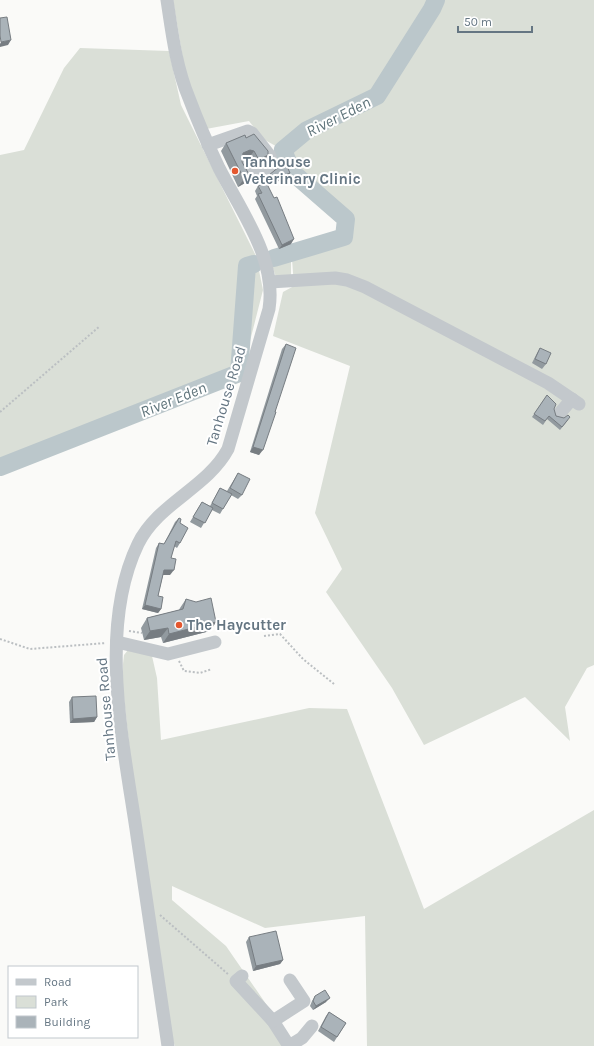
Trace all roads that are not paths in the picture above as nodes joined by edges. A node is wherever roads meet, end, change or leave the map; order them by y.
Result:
1 (167, 0) edge
2 (208, 145) junction
3 (244, 166) edge
4 (270, 282) junction
5 (559, 414) dead end
6 (113, 642) junction
7 (215, 642) dead end
8 (239, 978) road end
9 (290, 980) dead end
10 (273, 1021) junction
11 (312, 1026) dead end
12 (168, 1046) edge

1 - 2 street, Tanhouse Road
2 - 3 street
2 - 4 street, Tanhouse Road
4 - 5 street
4 - 6 street, Tanhouse Road
6 - 7 street
6 - 12 street, Tanhouse Road
8 - 10 street
9 - 10 street
10 - 11 street

